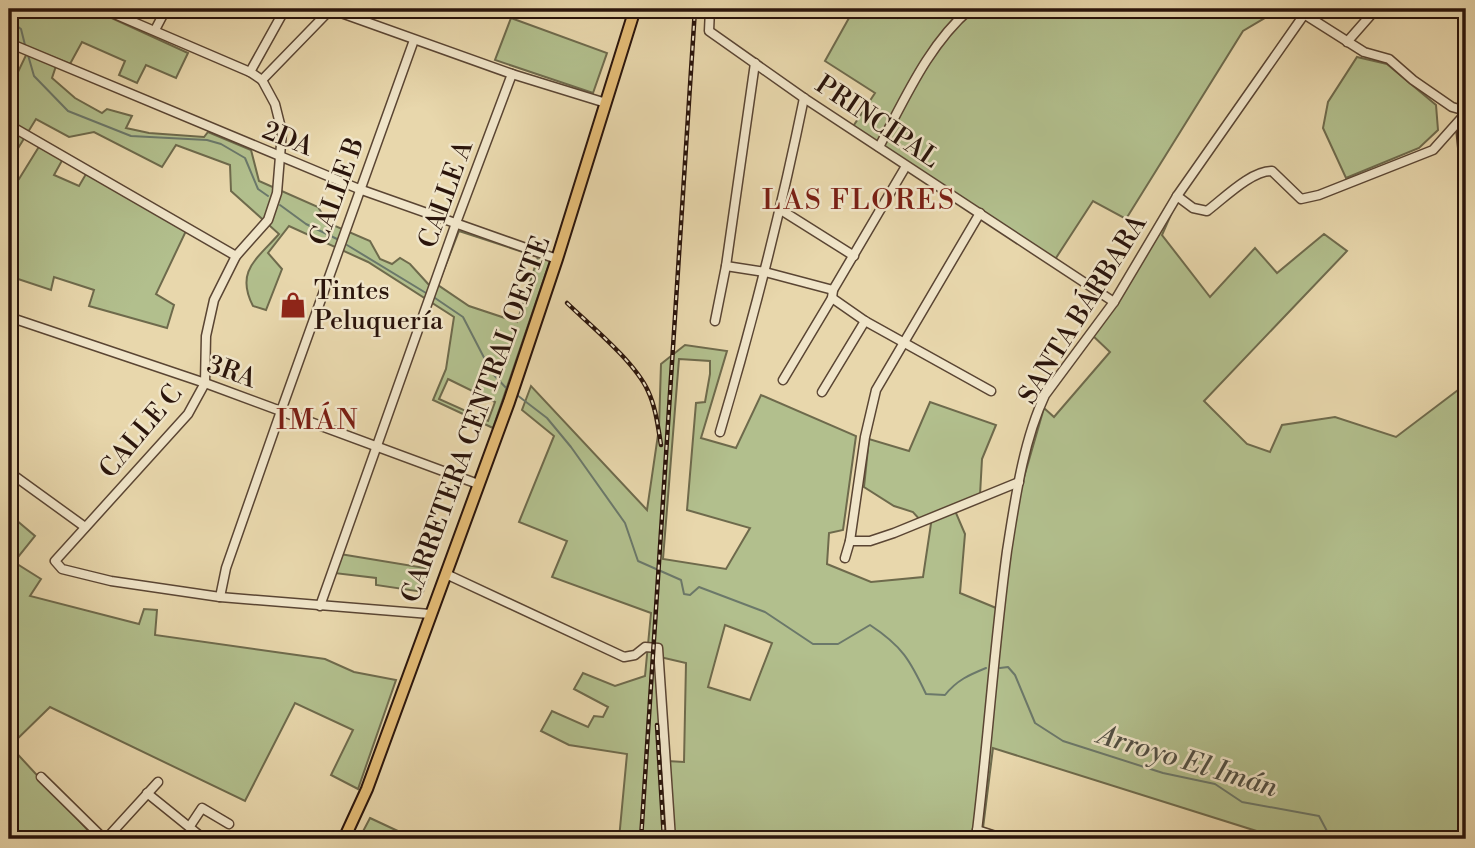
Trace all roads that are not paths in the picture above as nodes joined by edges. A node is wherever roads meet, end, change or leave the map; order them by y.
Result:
1 (103, 9) edge
2 (166, 9) edge
3 (285, 9) edge
4 (331, 9) edge
5 (635, 9) edge
6 (710, 9) edge
7 (970, 9) edge
8 (1376, 9) edge
9 (1464, 9) edge
10 (1306, 11) edge
11 (155, 30) junction
12 (414, 40) junction
13 (1347, 42) junction
14 (9, 43) edge
15 (755, 63) junction
16 (250, 72) junction
17 (512, 74) junction
18 (1466, 75) edge
19 (262, 80) junction
20 (804, 98) junction
21 (606, 103) junction
22 (1466, 113) edge
23 (9, 125) edge
24 (878, 147) junction
25 (280, 157) junction
26 (906, 166) junction
27 (1466, 183) edge
28 (359, 189) junction
29 (1177, 196) junction
30 (781, 210) junction
31 (980, 213) junction
32 (456, 223) junction
33 (236, 256) junction
34 (854, 256) junction
35 (557, 259) junction
36 (726, 266) junction
37 (765, 272) junction
38 (833, 294) junction
39 (1114, 302) junction
40 (9, 317) edge
41 (715, 321) dead end
42 (865, 321) junction
43 (903, 342) junction
44 (783, 380) dead end
45 (205, 383) junction
46 (991, 391) dead end
47 (822, 392) dead end
48 (281, 411) junction
49 (720, 432) dead end
50 (377, 446) junction
51 (9, 472) edge
52 (1019, 482) junction
53 (478, 484) junction
54 (85, 527) junction
55 (850, 541) junction
56 (845, 558) dead end
57 (446, 574) junction
58 (220, 597) junction
59 (320, 606) junction
60 (430, 614) junction
61 (41, 777) dead end
62 (158, 782) dead end
63 (147, 793) junction
64 (229, 824) dead end
65 (190, 827) junction
66 (977, 835) edge
67 (348, 838) edge
68 (105, 839) edge
69 (205, 839) edge
70 (671, 839) edge
71 (1005, 839) edge

1 - 11 street
2 - 11 street
3 - 16 street
4 - 12 street
4 - 19 street
5 - 21 main road, CARRETERA CENTRAL OESTE
6 - 15 street, PRINCIPAL
7 - 24 street
8 - 13 street
9 - 18 street
10 - 13 street
10 - 29 street, SANTA BÁRBARA
11 - 16 street
12 - 17 street
12 - 28 street, CALLE B
13 - 22 street
14 - 25 street, 2DA
15 - 20 street, PRINCIPAL
15 - 36 street
16 - 19 street
17 - 21 street
17 - 32 street, CALLE A
19 - 25 street, CALLE C
20 - 24 street, PRINCIPAL
20 - 30 street
21 - 35 main road, CARRETERA CENTRAL OESTE
22 - 27 street
22 - 29 street
23 - 33 street
24 - 26 street, PRINCIPAL
25 - 28 street, 2DA
25 - 33 street, CALLE C
26 - 31 street, PRINCIPAL
26 - 34 street
28 - 32 street, 2DA
28 - 48 street, CALLE B
29 - 39 street, SANTA BÁRBARA
30 - 34 street
30 - 37 street
31 - 39 street, PRINCIPAL
31 - 43 street
32 - 35 street, 2DA
32 - 50 street, CALLE A
33 - 45 street, CALLE C
34 - 38 street
35 - 53 main road, CARRETERA CENTRAL OESTE
36 - 37 street
36 - 41 street
37 - 38 street
37 - 49 street
38 - 42 street
38 - 44 street
39 - 52 street, SANTA BÁRBARA
40 - 45 street, 3RA
42 - 43 street
42 - 47 street
43 - 46 street
43 - 55 street
45 - 48 street, 3RA
45 - 54 street, CALLE C
48 - 50 street, 3RA
48 - 58 street, CALLE B
50 - 53 street, 3RA
50 - 59 street, CALLE A
51 - 54 street
52 - 55 street
52 - 66 street, SANTA BÁRBARA
53 - 57 main road, CARRETERA CENTRAL OESTE
54 - 58 street, CALLE C
55 - 56 street
57 - 60 main road, CARRETERA CENTRAL OESTE
57 - 70 street
58 - 59 street
59 - 60 street
60 - 67 main road, CARRETERA CENTRAL OESTE
61 - 68 street
62 - 63 street
63 - 65 street
63 - 68 street
64 - 65 street
65 - 69 street
66 - 71 street

